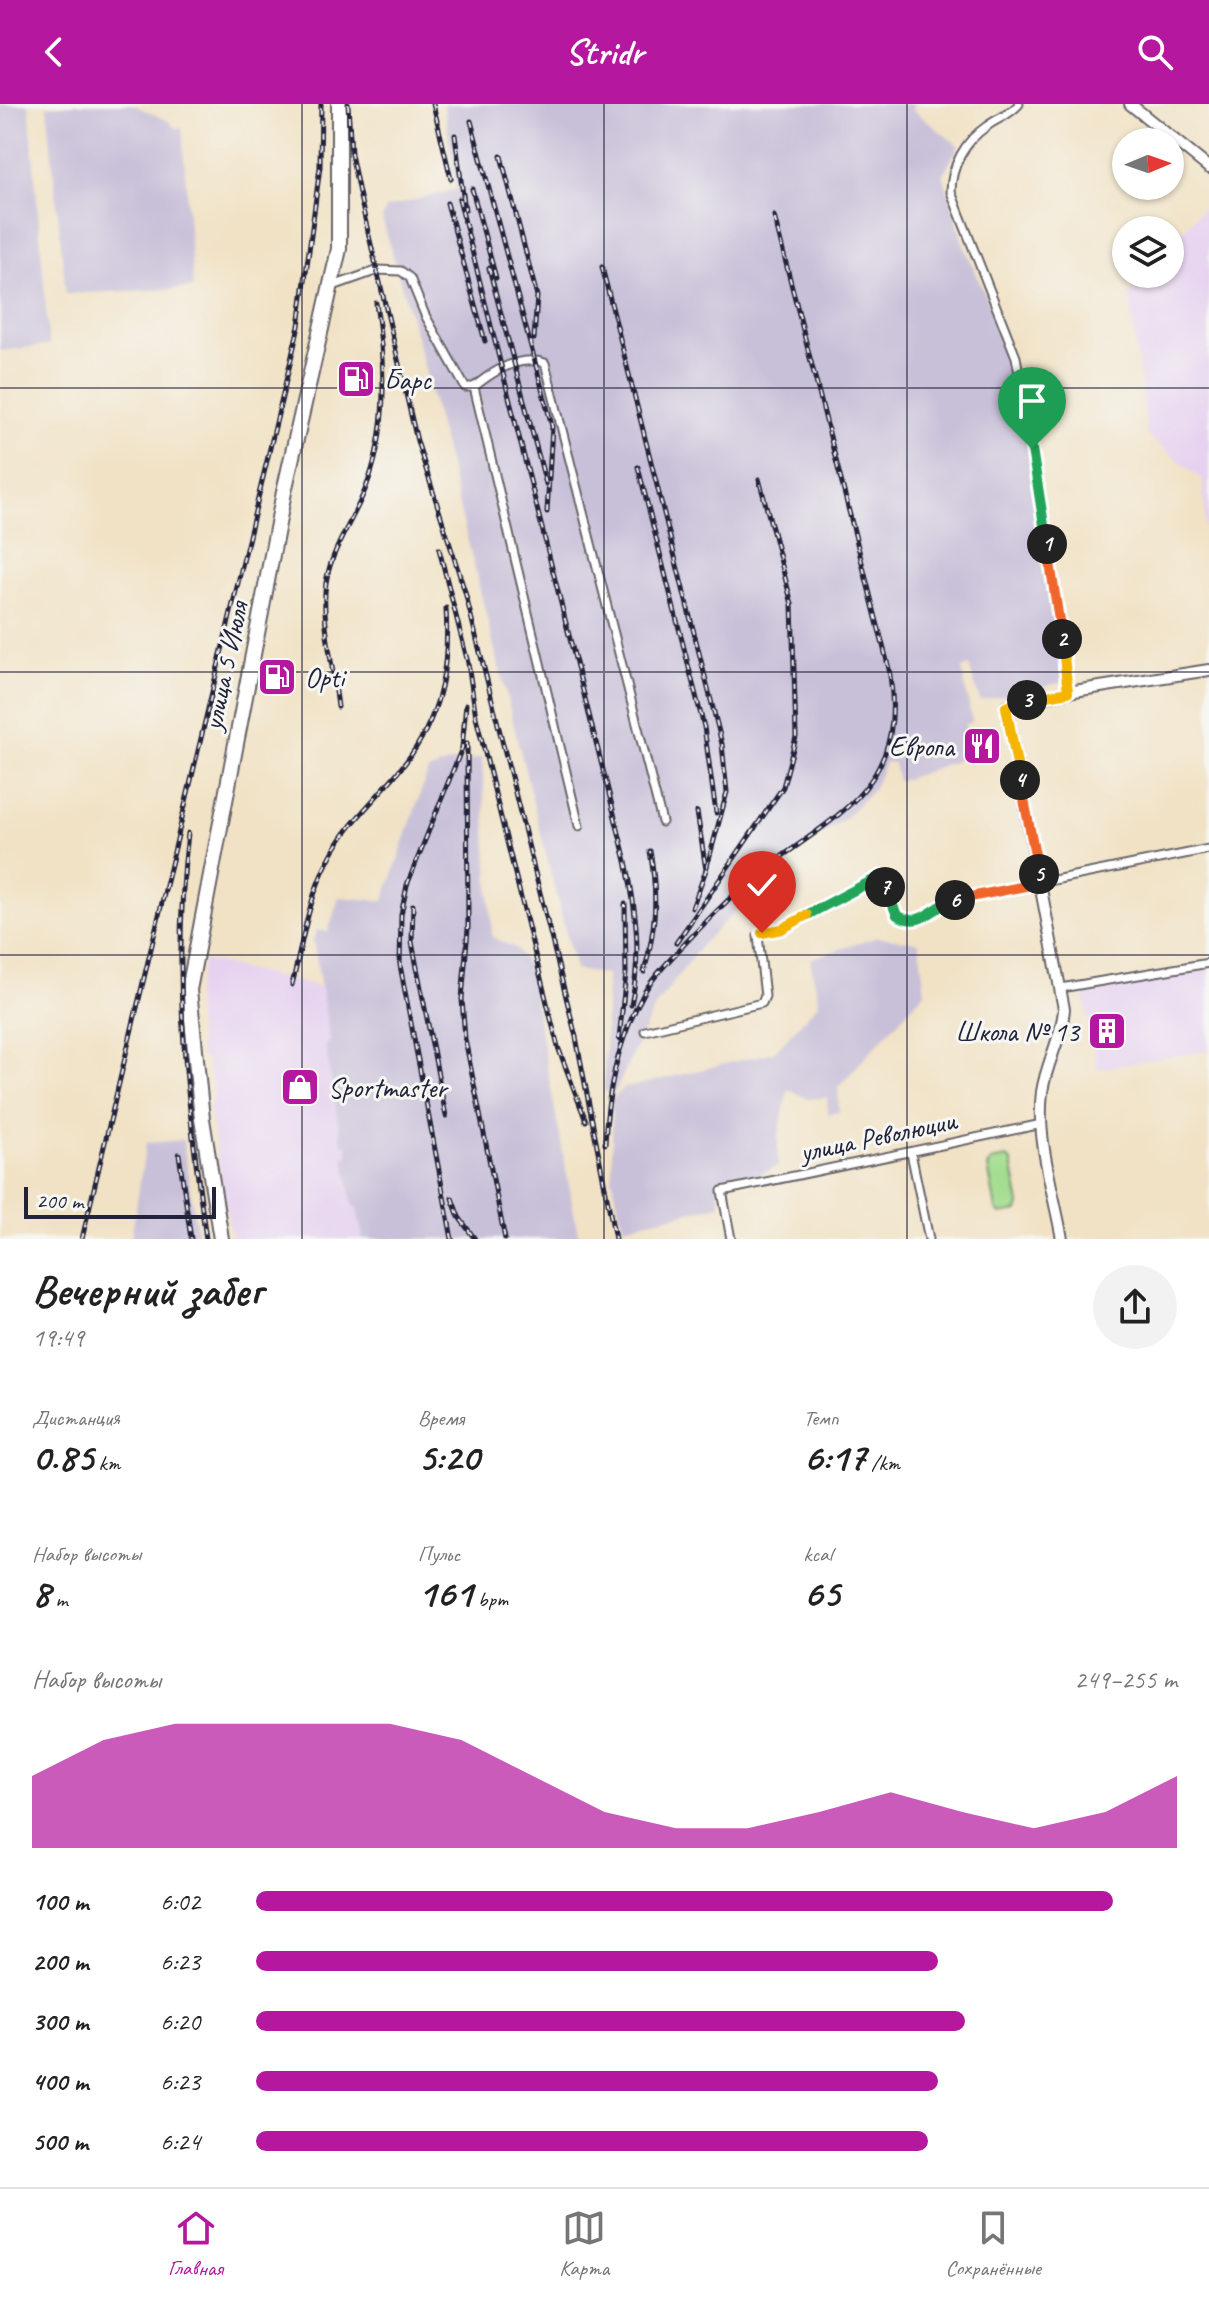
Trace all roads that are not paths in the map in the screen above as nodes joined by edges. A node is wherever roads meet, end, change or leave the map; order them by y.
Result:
1 (339, 104) edge
2 (1019, 104) edge
3 (1130, 104) edge
4 (1209, 168) edge
5 (333, 286) junction
6 (474, 387) junction
7 (1024, 400) dead end
8 (1032, 449) dead end
9 (1209, 670) edge
10 (1068, 692) junction
11 (662, 822) dead end
12 (579, 826) dead end
13 (1209, 849) edge
14 (1041, 883) junction
15 (1209, 963) edge
16 (1061, 988) junction
17 (645, 1031) dead end
18 (1042, 1124) junction
19 (911, 1153) junction
20 (221, 1239) edge
21 (731, 1239) edge
22 (929, 1239) edge
23 (1062, 1239) edge

1 - 5 highway, улица 5 Июля
2 - 7 street
3 - 4 street
5 - 6 street
5 - 20 highway, улица 5 Июля
6 - 11 street
6 - 12 street
8 - 10 street
9 - 10 street
10 - 14 street
13 - 14 street
14 - 16 street
14 - 17 street
15 - 16 street
16 - 18 street
18 - 19 street, улица Революции
18 - 23 street
19 - 21 street, улица Революции
19 - 22 street

